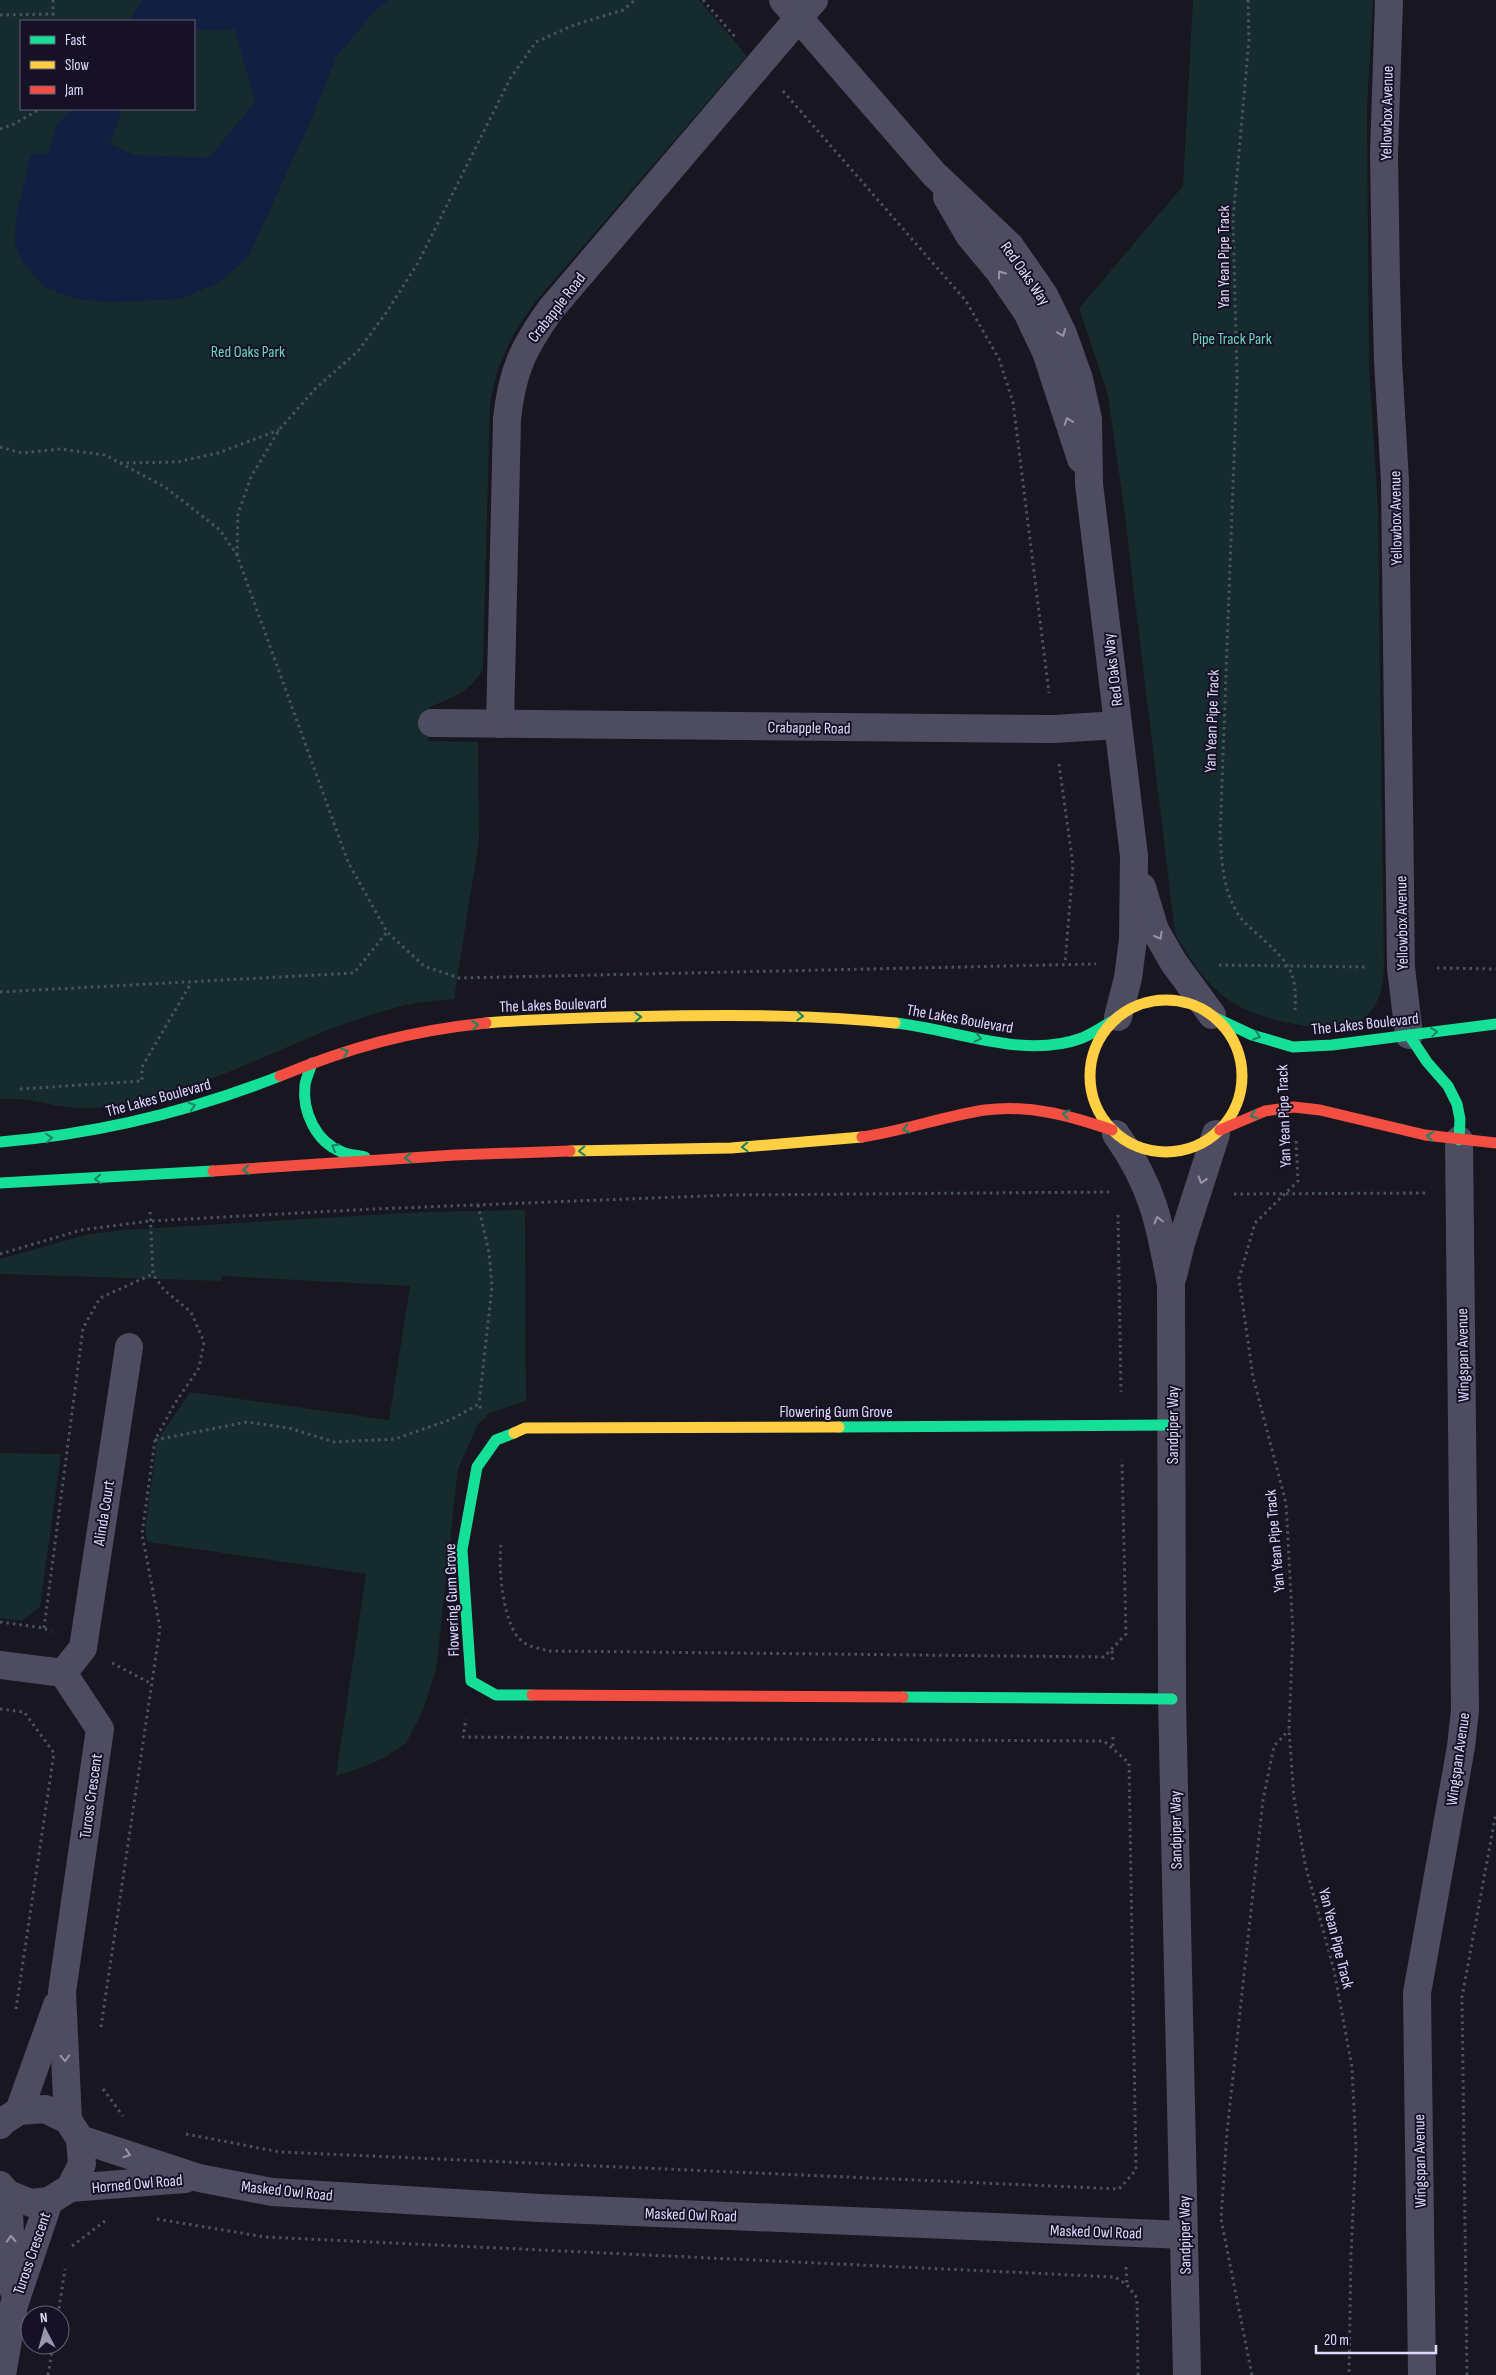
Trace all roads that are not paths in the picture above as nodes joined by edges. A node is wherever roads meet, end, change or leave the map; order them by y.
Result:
1 (1389, 0) edge
2 (798, 6) edge
3 (432, 724) dead end
4 (500, 724) junction
5 (1118, 725) junction
6 (1134, 856) junction
7 (1212, 1015) junction
8 (1117, 1018) junction
9 (1496, 1024) edge
10 (1409, 1036) junction
11 (312, 1063) junction
12 (1114, 1132) junction
13 (1218, 1132) junction
14 (1459, 1140) junction
15 (0, 1142) edge
16 (1496, 1143) edge
17 (381, 1160) junction
18 (0, 1183) edge
19 (1171, 1284) junction
20 (129, 1347) dead end
21 (1173, 1425) junction
22 (0, 1664) edge
23 (63, 1673) junction
24 (1172, 1699) junction
25 (62, 1992) junction
26 (5, 2120) edge
27 (74, 2130) junction
28 (199, 2178) junction
29 (4, 2190) edge
30 (60, 2194) junction
31 (1184, 2235) junction
32 (14, 2305) junction
33 (2, 2375) edge
34 (1187, 2375) edge
35 (1422, 2375) edge

1 - 10 street, Yellowbox Avenue
2 - 4 street, Crabapple Road
2 - 5 street, Red Oaks Way
3 - 4 street, Crabapple Road
4 - 5 street, Crabapple Road
5 - 6 street, Red Oaks Way
6 -> 7 street, Red Oaks Way
6 - 8 street, Red Oaks Way
7 - 8 street
7 -> 10 street, The Lakes Boulevard
7 - 13 street
11 -> 8 street, The Lakes Boulevard
8 - 12 street
10 -> 9 street, The Lakes Boulevard
10 - 14 street
15 -> 11 street, The Lakes Boulevard
17 -> 11 street
12 - 13 street
12 -> 17 street
19 -> 12 street, Sandpiper Way
14 -> 13 street
13 -> 19 street, Sandpiper Way
14 - 16 street
14 - 35 street, Wingspan Avenue
17 -> 18 street
19 - 21 street, Sandpiper Way
20 - 23 street, Alinda Court
21 - 24 street, Sandpiper Way
21 - 24 street, Flowering Gum Grove
22 - 23 street
23 - 25 street, Tuross Crescent
24 - 31 street, Sandpiper Way
25 - 26 street, Tuross Crescent
25 -> 27 street, Tuross Crescent
26 - 27 street, Horned Owl Road
27 -> 28 street, Horned Owl Road
27 - 30 street, Tuross Crescent
28 - 30 street, Horned Owl Road
28 - 31 street, Masked Owl Road
29 - 30 street, Horned Owl Road
32 -> 29 street, Tuross Crescent
30 - 32 street, Tuross Crescent
31 - 34 street, Sandpiper Way
32 - 33 street, Tuross Crescent

